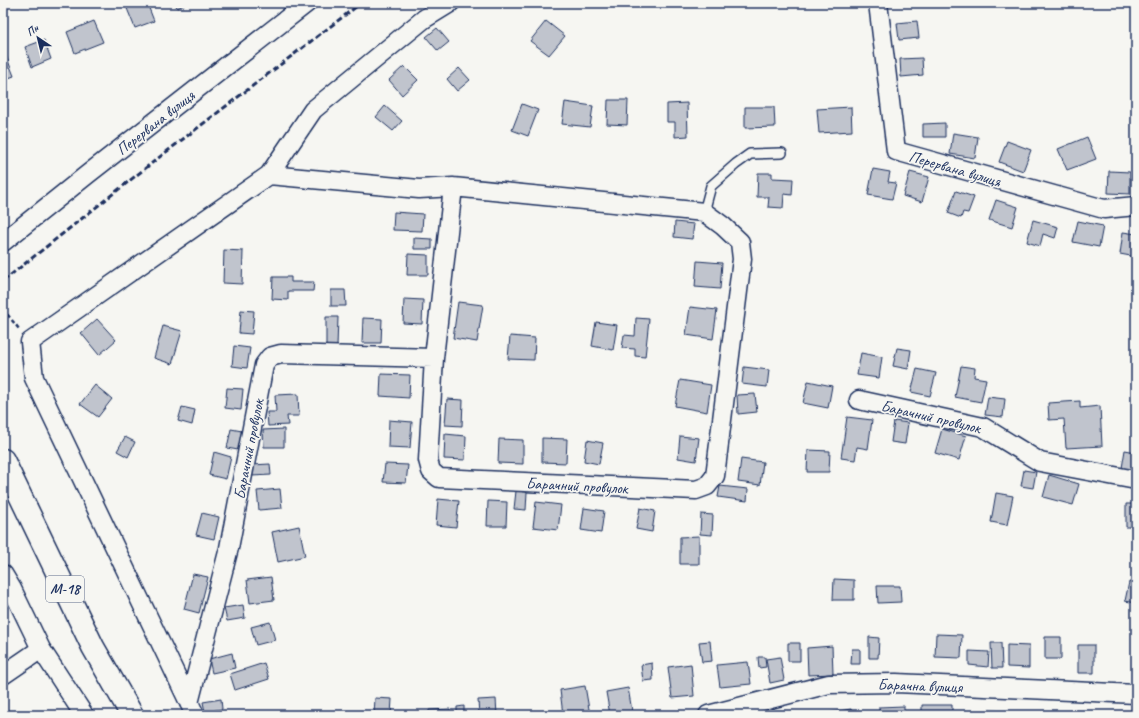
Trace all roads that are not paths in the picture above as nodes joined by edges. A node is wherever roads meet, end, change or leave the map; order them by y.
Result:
1 (307, 3) edge
2 (450, 3) edge
3 (878, 3) edge
4 (782, 153) dead end
5 (269, 175) junction
6 (453, 187) junction
7 (1136, 206) edge
8 (704, 212) junction
9 (3, 242) edge
10 (434, 358) junction
11 (859, 400) dead end
12 (3, 460) edge
13 (1136, 480) edge
14 (3, 574) edge
15 (41, 649) junction
16 (3, 675) edge
17 (1136, 694) edge
18 (192, 709) edge
19 (84, 715) edge
20 (132, 715) edge
21 (708, 715) edge

1 - 9 street, Перервана вулиця
2 - 5 street
3 - 7 street, Перервана вулиця
4 - 8 lane
5 - 6 street
5 - 18 street
6 - 8 street
6 - 10 street, Барачний провулок
8 - 10 street, Барачний провулок
10 - 18 street, Барачний провулок
11 - 13 street, Барачний провулок
12 - 20 highway, М-18
14 - 15 street
15 - 16 street
15 - 19 street
17 - 21 street, Барачна вулиця

